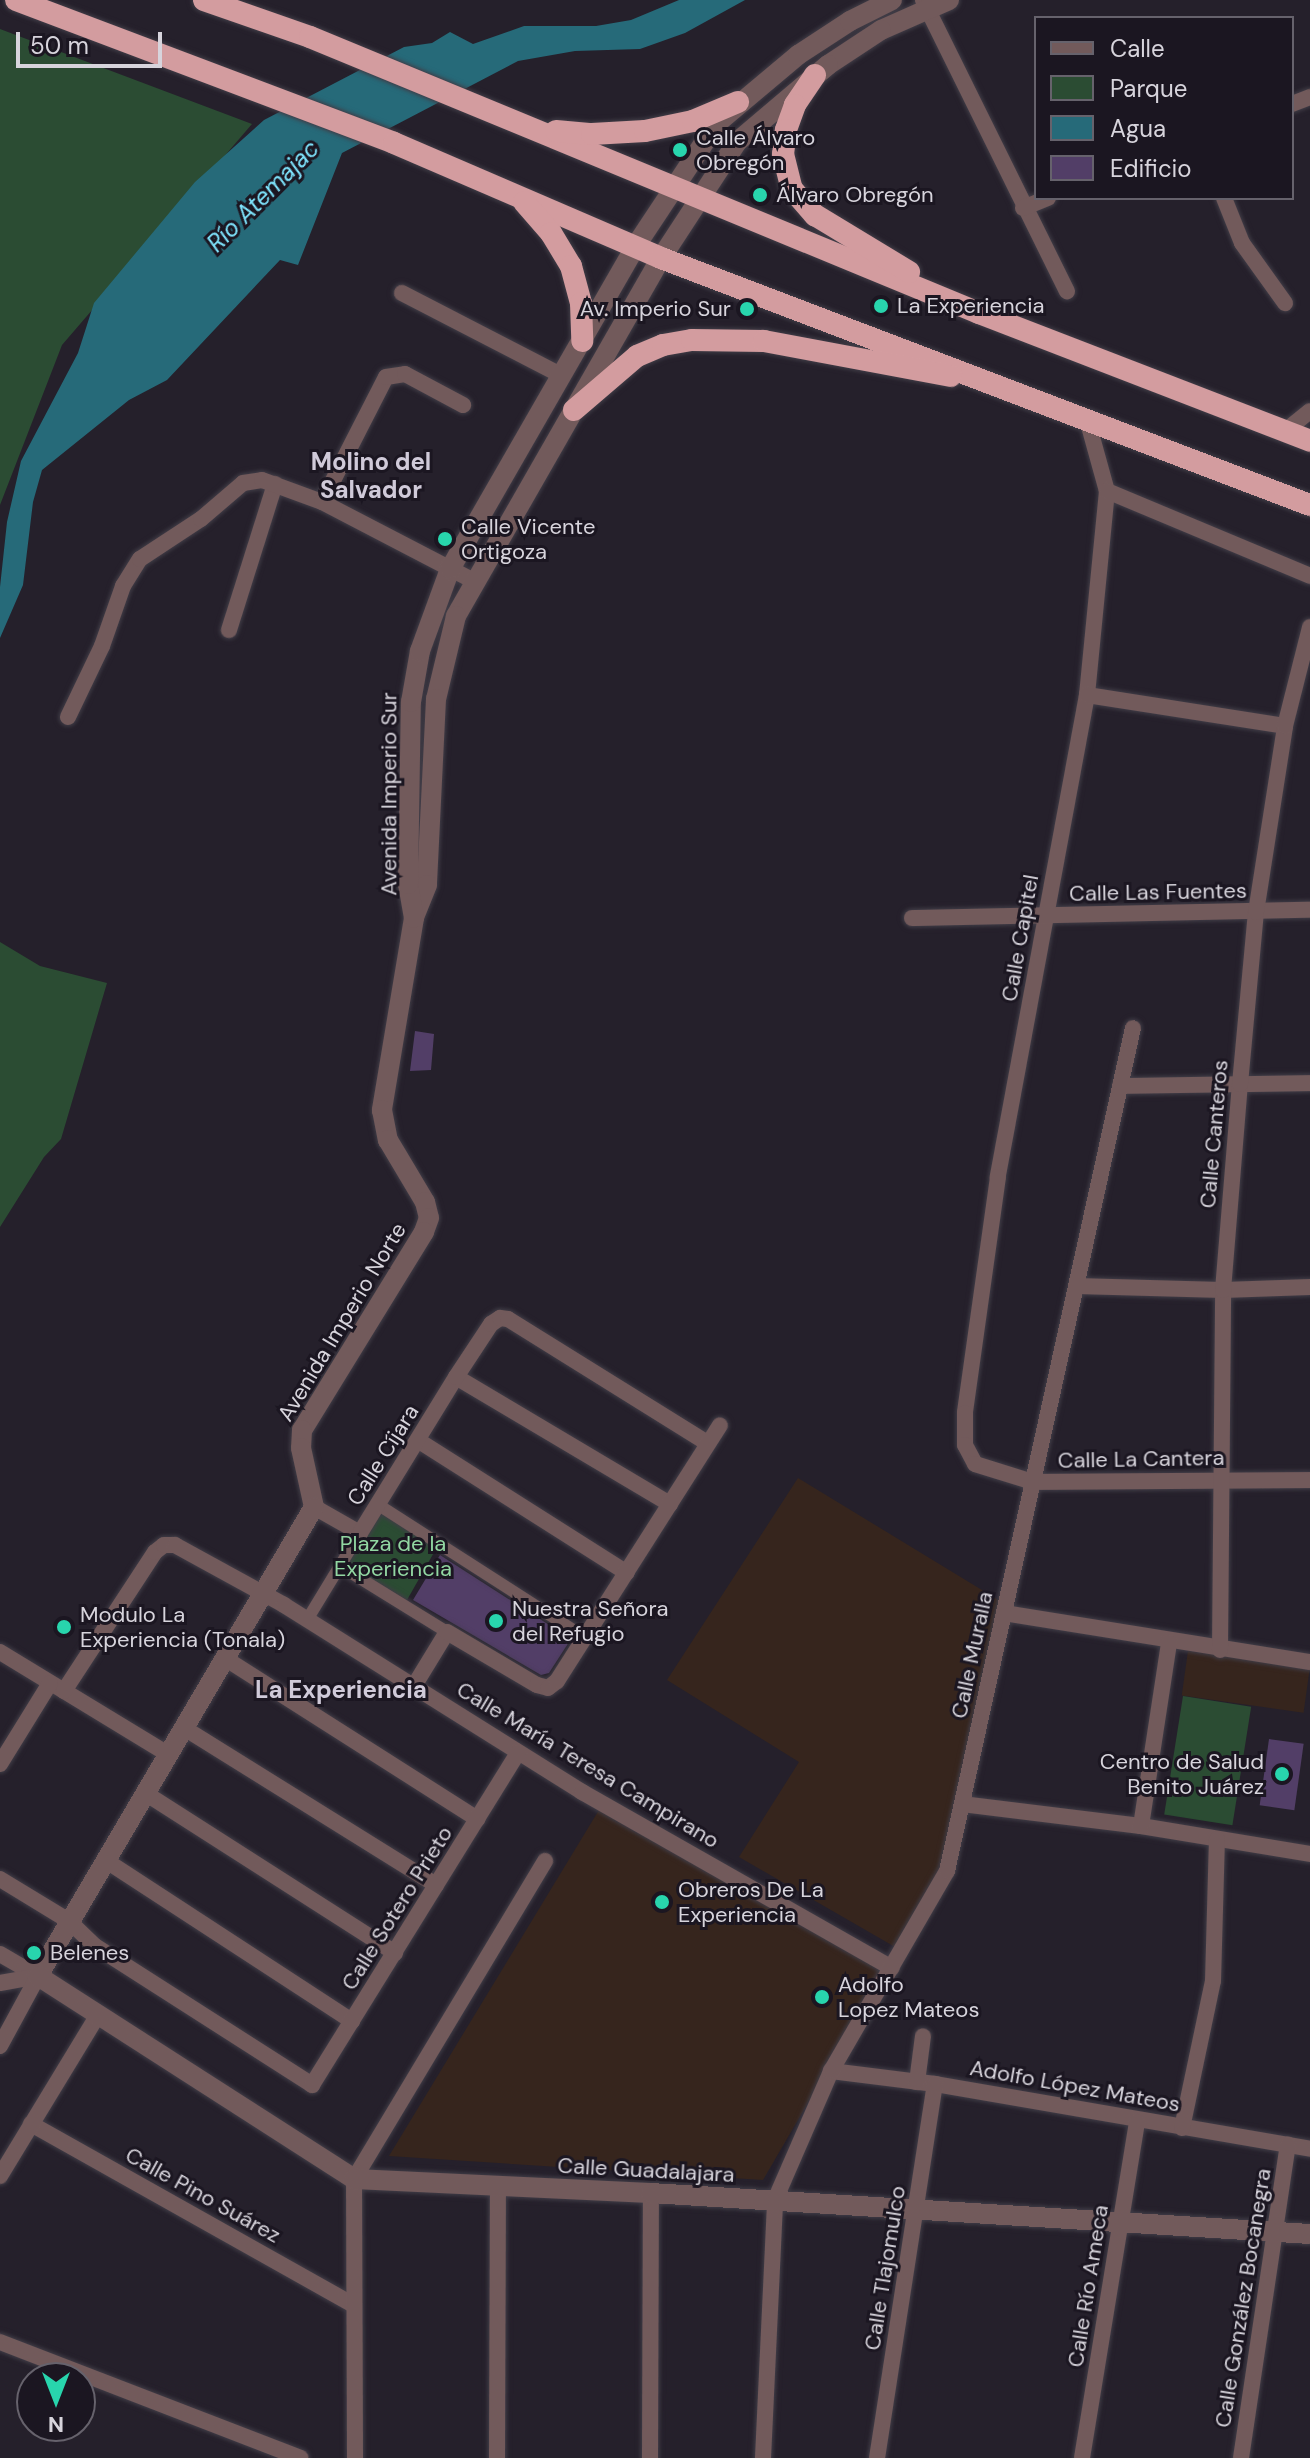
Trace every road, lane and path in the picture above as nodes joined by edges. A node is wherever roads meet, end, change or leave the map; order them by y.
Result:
1 (16, 0) edge
2 (204, 0) edge
3 (892, 0) edge
4 (949, 0) edge
5 (926, 5) edge
6 (815, 75) junction
7 (738, 102) junction
8 (529, 127) junction
9 (673, 185) junction
10 (701, 197) junction
11 (521, 198) junction
12 (1043, 200) edge
13 (1225, 200) edge
14 (1023, 208) junction
15 (635, 247) junction
16 (661, 258) junction
17 (1067, 291) dead end
18 (402, 293) dead end
19 (1285, 303) dead end
20 (979, 313) junction
21 (582, 341) junction
22 (561, 375) junction
23 (979, 378) junction
24 (463, 405) dead end
25 (574, 410) junction
26 (1310, 411) edge
27 (1087, 419) junction
28 (1284, 432) junction
29 (1310, 441) edge
30 (275, 484) junction
31 (1107, 491) junction
32 (322, 502) junction
33 (1310, 505) edge
34 (450, 569) junction
35 (1310, 576) edge
36 (474, 581) junction
37 (1310, 627) edge
38 (229, 630) dead end
39 (1087, 695) junction
40 (68, 717) dead end
41 (1285, 726) junction
42 (1310, 910) edge
43 (1256, 912) junction
44 (1046, 916) junction
45 (414, 918) junction
46 (912, 918) dead end
47 (1133, 1028) dead end
48 (1310, 1083) edge
49 (1240, 1084) junction
50 (1120, 1086) junction
51 (1076, 1286) junction
52 (1310, 1287) edge
53 (1223, 1290) junction
54 (456, 1377) junction
55 (720, 1425) dead end
56 (419, 1441) junction
57 (707, 1443) junction
58 (975, 1464) joint
59 (1221, 1480) junction
60 (1310, 1480) edge
61 (1033, 1482) junction
62 (377, 1504) junction
63 (670, 1504) junction
64 (314, 1507) junction
65 (360, 1533) junction
66 (340, 1566) junction
67 (627, 1573) junction
68 (265, 1595) junction
69 (1004, 1613) junction
70 (307, 1620) junction
71 (447, 1632) junction
72 (586, 1638) junction
73 (1169, 1642) junction
74 (1220, 1650) junction
75 (0, 1652) edge
76 (226, 1659) junction
77 (1310, 1662) edge
78 (414, 1686) junction
79 (57, 1687) junction
80 (184, 1728) junction
81 (518, 1753) junction
82 (168, 1754) junction
83 (0, 1764) edge
84 (145, 1793) junction
85 (962, 1804) junction
86 (477, 1819) junction
87 (1141, 1826) junction
88 (1217, 1839) junction
89 (1310, 1854) edge
90 (105, 1860) junction
91 (545, 1861) dead end
92 (0, 1879) edge
93 (436, 1885) junction
94 (69, 1921) junction
95 (395, 1953) junction
96 (0, 1954) edge
97 (892, 1968) junction
98 (30, 1977) junction
99 (0, 1983) edge
100 (0, 1989) edge
101 (98, 2015) junction
102 (352, 2021) junction
103 (923, 2036) dead end
104 (0, 2046) edge
105 (831, 2071) junction
106 (917, 2082) junction
107 (935, 2084) junction
108 (1137, 2121) junction
109 (31, 2124) junction
110 (1182, 2128) junction
111 (1288, 2145) junction
112 (1310, 2149) edge
113 (0, 2176) edge
114 (354, 2179) junction
115 (498, 2188) junction
116 (651, 2193) junction
117 (775, 2200) junction
118 (917, 2210) junction
119 (1121, 2224) junction
120 (1274, 2233) junction
121 (1310, 2234) edge
122 (354, 2305) junction
123 (0, 2342) edge
124 (300, 2458) edge
125 (355, 2458) edge
126 (497, 2458) edge
127 (650, 2458) edge
128 (763, 2458) edge
129 (877, 2458) edge
130 (1082, 2458) edge
131 (1241, 2458) edge

1 - 11 highway
2 - 8 highway
3 - 7 street
4 - 5 street
5 - 6 street
5 - 14 street
6 - 10 street
6 - 20 highway
7 - 8 highway
7 - 9 street
8 - 9 highway
9 - 10 highway
9 - 15 street
10 - 16 street
10 - 20 highway
11 - 15 highway
11 - 21 highway
12 - 14 street
13 - 19 street
14 - 17 street
15 - 16 highway
15 - 21 street, Avenida Imperio Sur
16 - 23 highway
16 - 25 street, Avenida Imperio Sur
18 - 22 street
20 - 28 highway
21 - 22 street, Avenida Imperio Sur
22 - 34 street, Avenida Imperio Sur
23 - 25 highway
23 - 27 highway
24 - 32 street
25 - 36 street, Avenida Imperio Sur
26 - 28 street
27 - 31 street, Calle Capitel
27 - 33 highway
28 - 29 highway
30 - 32 street
30 - 38 street
30 - 40 street
31 - 35 street
31 - 39 street, Calle Capitel
32 - 34 street
34 - 36 street
34 - 45 street, Avenida Imperio Sur
36 - 45 street, Avenida Imperio Sur
37 - 41 street, Calle Canteros
39 - 41 street
39 - 44 street, Calle Capitel
41 - 43 street, Calle Canteros
42 - 43 street, Calle Las Fuentes
43 - 44 street, Calle Las Fuentes
43 - 49 street, Calle Canteros
44 - 46 street, Calle Las Fuentes
44 - 58 street, Calle Capitel
45 - 64 street, Avenida Imperio Norte
47 - 50 street, Calle Muralla
48 - 49 street
49 - 50 street
49 - 53 street, Calle Canteros
50 - 51 street, Calle Muralla
51 - 53 street
51 - 61 street, Calle Muralla
52 - 53 street
53 - 59 street, Calle Canteros
54 - 56 street, Calle Cíjara
54 - 57 street, Calle Cíjara
54 - 63 street
55 - 57 street
56 - 62 street, Calle Cíjara
56 - 67 street
57 - 63 street
58 - 61 street, Calle La Cantera
59 - 60 street, Calle La Cantera
59 - 61 street, Calle La Cantera
59 - 74 street, Calle Canteros
61 - 69 street, Calle Muralla
62 - 65 street, Calle Cíjara
62 - 72 street
63 - 67 street
64 - 65 street
64 - 68 street
65 - 66 street, Calle Cíjara
66 - 70 street, Calle Cíjara
66 - 71 street
67 - 72 street
68 - 70 street, Calle María Teresa Campirano
68 - 76 street
68 - 79 street, Calle María Teresa Campirano
69 - 73 street
69 - 85 street, Calle Muralla
70 - 78 street, Calle María Teresa Campirano
71 - 72 street
71 - 78 street
73 - 74 street
73 - 87 street
74 - 77 street
75 - 79 street
76 - 80 street
76 - 86 street
78 - 81 street, Calle María Teresa Campirano
79 - 82 street
79 - 83 street
80 - 82 street
80 - 93 street
81 - 86 street, Calle Sotero Prieto
81 - 97 street, Calle María Teresa Campirano
82 - 84 street
84 - 90 street
84 - 95 street
85 - 87 street
85 - 97 street, Calle Muralla
86 - 93 street, Calle Sotero Prieto
87 - 88 street
88 - 89 street
88 - 110 street
90 - 94 street
90 - 102 street
91 - 114 street
92 - 94 street
93 - 95 street, Calle Sotero Prieto
94 - 98 street
94 - 102 street, Calle Sotero Prieto
95 - 102 street, Calle Sotero Prieto
96 - 98 street
97 - 105 street, Calle Muralla
98 - 99 street
98 - 100 street
98 - 101 street, Calle Guadalajara
98 - 104 street
101 - 109 street
101 - 114 street, Calle Guadalajara
103 - 106 street
105 - 106 street, Adolfo López Mateos
105 - 117 street, Calle Muralla
106 - 107 street, Adolfo López Mateos
107 - 108 street, Adolfo López Mateos
107 - 118 street, Calle Tlajomulco
108 - 110 street, Adolfo López Mateos
108 - 119 street, Calle Río Ameca
109 - 113 street
109 - 122 street, Calle Pino Suárez
110 - 111 street, Adolfo López Mateos
111 - 112 street, Adolfo López Mateos
111 - 120 street, Calle González Bocanegra
114 - 115 street, Calle Guadalajara
114 - 122 street
115 - 116 street, Calle Guadalajara
115 - 126 street
116 - 117 street, Calle Guadalajara
116 - 127 street
117 - 118 street, Calle Guadalajara
117 - 128 street
118 - 119 street, Calle Guadalajara
118 - 129 street, Calle Tlajomulco
119 - 120 street, Calle Guadalajara
119 - 130 street, Calle Río Ameca
120 - 121 street, Calle Guadalajara
120 - 131 street, Calle González Bocanegra
122 - 125 street
123 - 124 street

